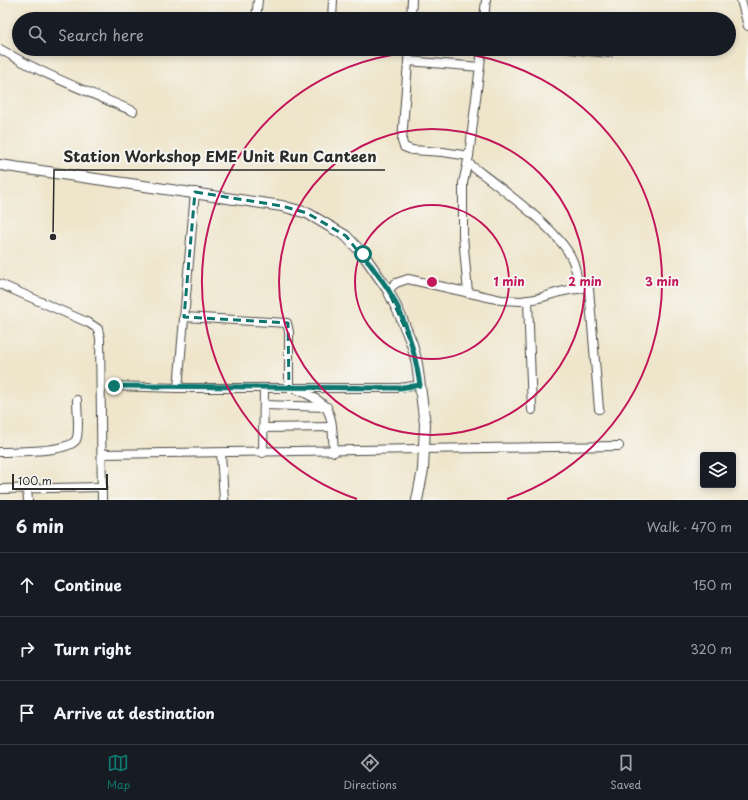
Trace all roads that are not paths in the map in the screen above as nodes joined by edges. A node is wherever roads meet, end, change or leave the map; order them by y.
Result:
1 (258, 0) edge
2 (333, 0) edge
3 (412, 0) edge
4 (486, 0) edge
5 (741, 0) edge
6 (257, 12) edge
7 (332, 12) edge
8 (411, 12) edge
9 (485, 12) edge
10 (748, 26) edge
11 (0, 49) edge
12 (12, 55) edge
13 (14, 56) edge
14 (409, 56) edge
15 (415, 56) edge
16 (481, 56) edge
17 (480, 67) junction
18 (133, 111) dead end
19 (468, 160) junction
20 (0, 165) edge
21 (195, 192) junction
22 (0, 284) edge
23 (578, 289) junction
24 (388, 290) junction
25 (468, 293) junction
26 (528, 300) junction
27 (184, 317) junction
28 (420, 385) junction
29 (114, 386) dead end
30 (178, 388) junction
31 (264, 388) junction
32 (291, 388) junction
33 (77, 400) dead end
34 (264, 405) junction
35 (327, 407) junction
36 (532, 410) dead end
37 (599, 410) dead end
38 (332, 427) junction
39 (263, 428) junction
40 (620, 446) dead end
41 (424, 450) junction
42 (0, 452) edge
43 (334, 452) junction
44 (221, 453) junction
45 (264, 453) junction
46 (103, 454) junction
47 (103, 487) junction
48 (26, 488) junction
49 (0, 489) edge
50 (28, 500) edge
51 (102, 500) edge
52 (224, 500) edge
53 (417, 500) edge

1 - 6 street
2 - 7 street
3 - 8 street
4 - 9 street
5 - 10 street
11 - 12 street
13 - 18 street
14 - 19 street
15 - 17 street
16 - 17 street
17 - 19 street
19 - 23 street
19 - 25 street
20 - 21 street
21 - 24 street
21 - 27 street
22 - 46 street
23 - 26 street
23 - 37 street
24 - 25 street
24 - 28 street
25 - 26 street
26 - 36 street
27 - 30 street
27 - 32 street
28 - 32 street
28 - 41 street
29 - 30 street
30 - 31 street
31 - 32 street
31 - 34 street
32 - 35 street
33 - 42 street
34 - 35 street
34 - 39 street
35 - 38 street
38 - 39 street
38 - 43 street
39 - 45 street
40 - 41 street
41 - 43 street
41 - 53 street
43 - 45 street
44 - 45 street
44 - 46 street
44 - 52 street
46 - 47 street
47 - 48 street
47 - 51 street
48 - 49 street
48 - 50 street

